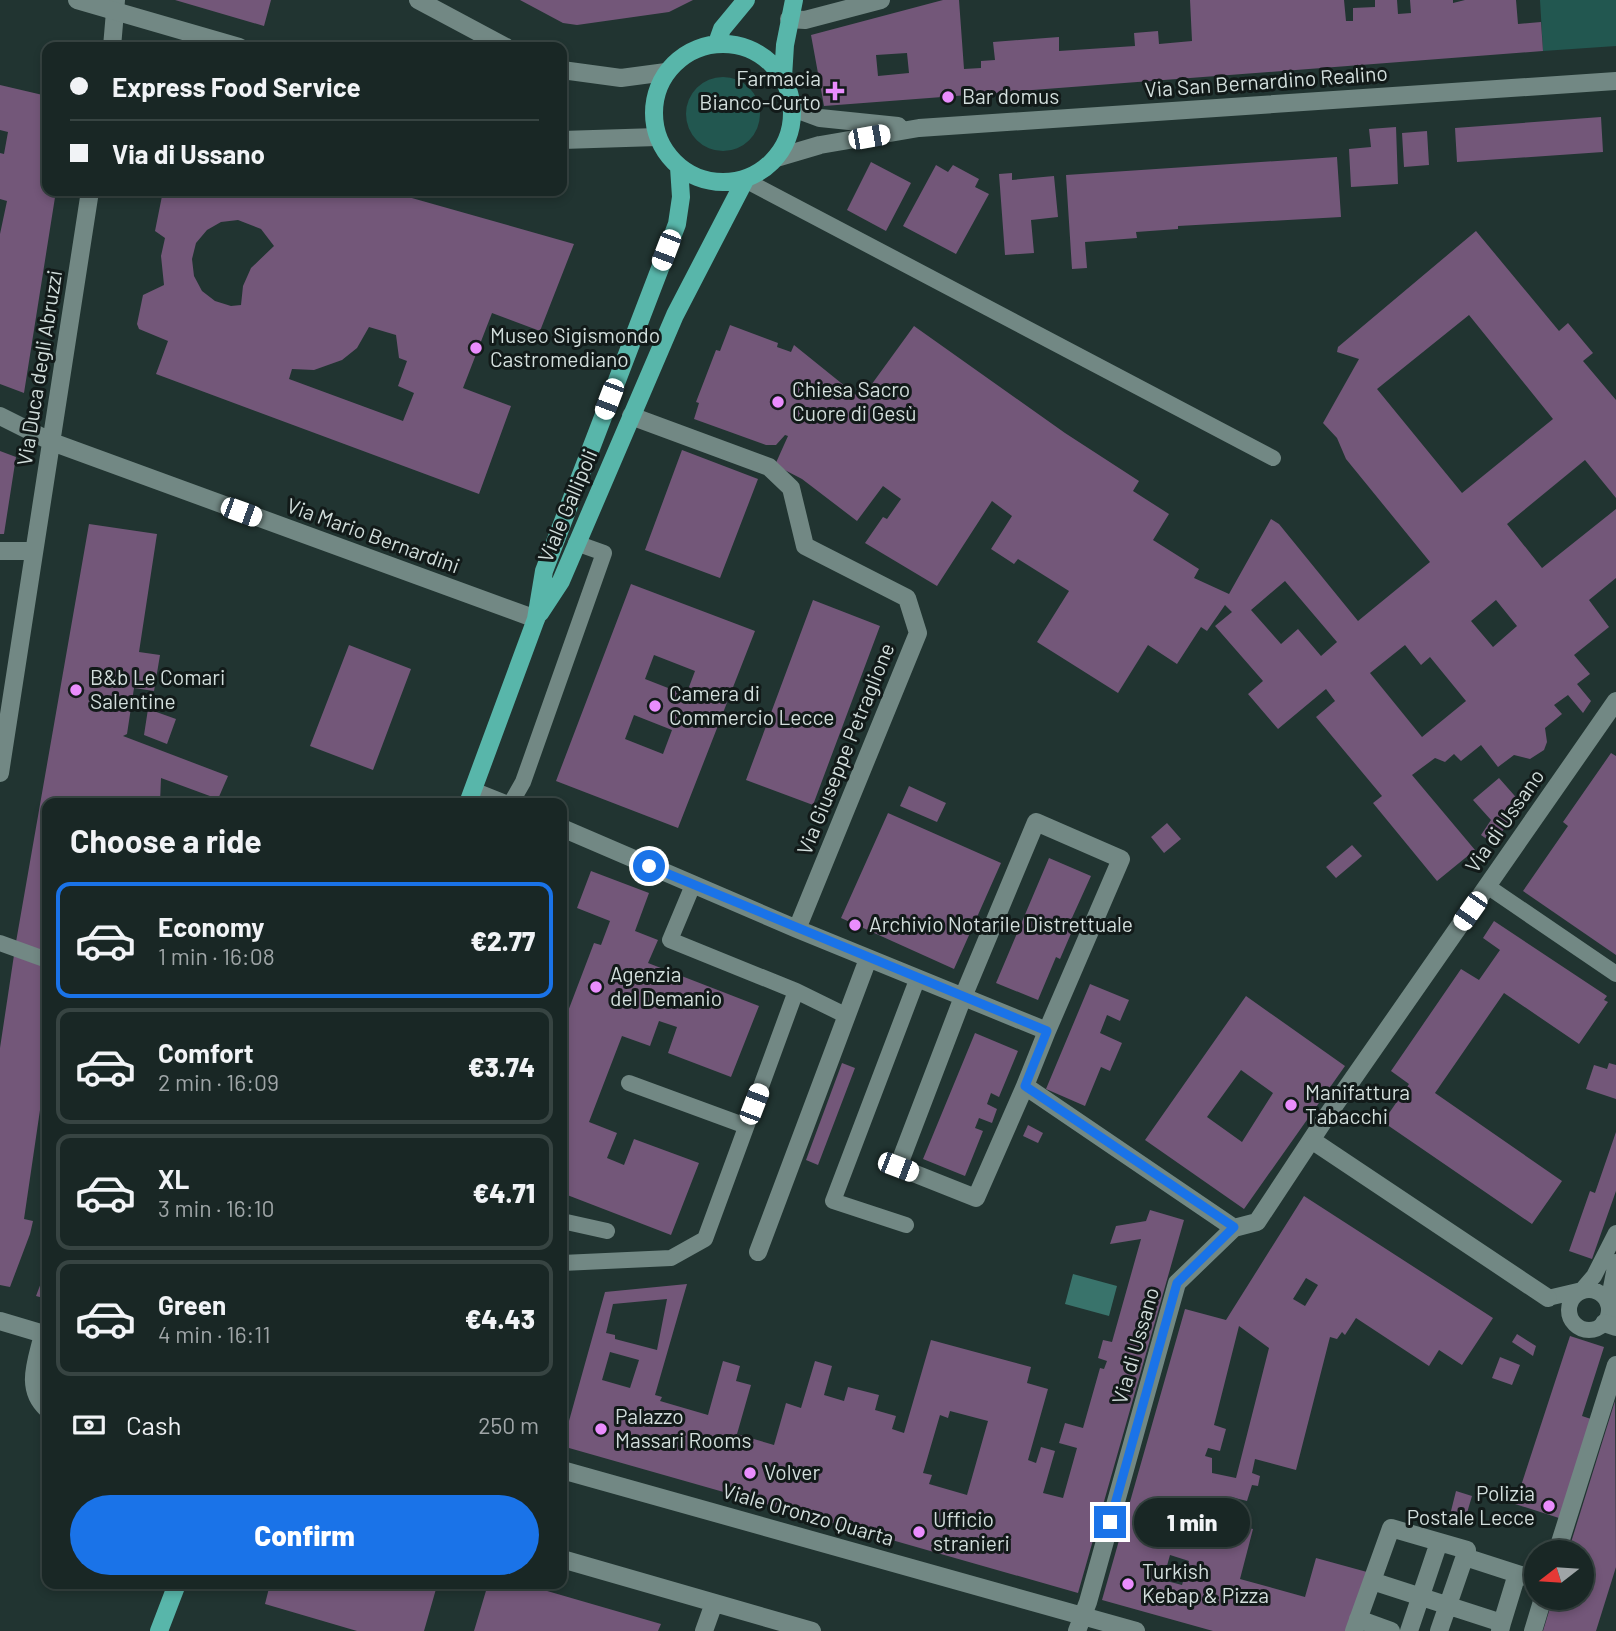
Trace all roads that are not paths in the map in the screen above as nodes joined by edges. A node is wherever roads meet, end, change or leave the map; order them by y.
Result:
1 (77, 0) edge
2 (418, 0) edge
3 (746, 0) edge
4 (794, 0) edge
5 (881, 0) edge
6 (116, 5) edge
7 (789, 19) junction
8 (112, 42) edge
9 (224, 42) edge
10 (497, 42) edge
11 (717, 43) junction
12 (567, 71) edge
13 (666, 72) junction
14 (783, 77) junction
15 (1616, 81) edge
16 (793, 108) junction
17 (919, 128) junction
18 (657, 137) junction
19 (567, 140) edge
20 (776, 158) junction
21 (679, 167) junction
22 (745, 180) junction
23 (89, 196) edge
24 (0, 416) edge
25 (631, 416) junction
26 (52, 442) junction
27 (1273, 458) dead end
28 (576, 543) junction
29 (0, 551) edge
30 (33, 551) junction
31 (536, 619) junction
32 (1616, 701) edge
33 (0, 773) edge
34 (471, 797) edge
35 (514, 798) edge
36 (567, 830) edge
37 (693, 885) junction
38 (1487, 886) junction
39 (797, 929) junction
40 (0, 943) edge
41 (42, 958) edge
42 (868, 959) junction
43 (1616, 974) edge
44 (917, 979) junction
45 (796, 991) junction
46 (963, 998) junction
47 (847, 1016) junction
48 (1047, 1031) junction
49 (629, 1083) dead end
50 (1025, 1086) junction
51 (746, 1126) junction
52 (1313, 1141) junction
53 (567, 1222) edge
54 (906, 1225) dead end
55 (1234, 1227) junction
56 (607, 1231) dead end
57 (1616, 1233) edge
58 (758, 1252) dead end
59 (1616, 1262) edge
60 (567, 1263) edge
61 (1582, 1290) junction
62 (1548, 1298) junction
63 (1608, 1303) junction
64 (1570, 1316) junction
65 (0, 1321) edge
66 (1610, 1325) edge
67 (42, 1334) edge
68 (42, 1346) edge
69 (1616, 1365) edge
70 (42, 1404) edge
71 (567, 1471) edge
72 (1561, 1540) edge
73 (1438, 1542) junction
74 (1465, 1557) junction
75 (567, 1560) edge
76 (1517, 1574) junction
77 (1524, 1576) edge
78 (1372, 1581) junction
79 (175, 1589) edge
80 (1420, 1597) junction
81 (714, 1604) junction
82 (1448, 1605) junction
83 (1539, 1610) edge
84 (1079, 1623) edge
85 (1356, 1625) edge
86 (1501, 1627) edge
87 (159, 1631) edge
88 (704, 1631) edge
89 (812, 1631) edge
90 (1136, 1631) edge
91 (1391, 1631) edge
92 (1409, 1631) edge
93 (1439, 1631) edge
94 (1533, 1631) edge

1 - 6 street
2 - 10 street
3 - 11 main road
4 - 7 main road
5 - 7 street
6 - 8 street
6 - 9 street
7 - 14 main road
11 - 13 main road
11 - 14 main road
12 - 13 street
13 - 18 main road
14 - 16 main road
15 - 17 street, Via San Bernardino Realino
16 - 17 street, Via San Bernardino Realino
16 - 20 main road
17 - 20 street, Via San Bernardino Realino
18 - 19 street
18 - 21 main road
20 - 22 main road
21 - 22 main road
21 - 31 main road, Viale Gallipoli
22 - 25 main road, Viale Gallipoli
22 - 27 lane
23 - 26 street, Via Duca degli Abruzzi
24 - 26 street, Via Mario Bernardini
25 - 28 main road, Viale Gallipoli
25 - 39 street, Via Giuseppe Petraglione
26 - 30 street, Via Duca degli Abruzzi
26 - 31 street, Via Mario Bernardini
28 - 31 main road, Viale Gallipoli
28 - 35 lane
29 - 30 street
30 - 33 street, Via Duca degli Abruzzi
31 - 34 main road, Viale Gallipoli
32 - 38 street, Via di Ussano
36 - 37 street
37 - 39 street
37 - 45 lane
38 - 43 lane
38 - 52 street, Via di Ussano
39 - 42 street
40 - 41 lane
42 - 44 street
42 - 47 street
44 - 46 street
44 - 54 lane
45 - 47 lane
45 - 51 lane
46 - 48 street
46 - 48 street
46 - 50 street
47 - 58 street
48 - 50 street
49 - 51 lane
50 - 55 street
51 - 60 lane
52 - 55 street, Via di Ussano
52 - 62 street
53 - 56 lane
55 - 84 street, Via di Ussano
57 - 61 lane
59 - 63 lane
61 - 62 lane
61 - 63 lane
61 - 64 lane
62 - 64 lane
63 - 66 lane
64 - 66 lane
65 - 67 street
68 - 70 street
69 - 72 street
71 - 84 street, Viale Oronzo Quarta
73 - 74 street
73 - 78 street
73 - 80 street
74 - 76 street
74 - 82 street
75 - 81 street
76 - 77 street
76 - 86 street
78 - 80 street
78 - 85 street
79 - 87 main road
80 - 82 street
80 - 92 street
81 - 88 street
81 - 89 street
82 - 86 street
82 - 93 street
83 - 94 street
84 - 90 street, Viale Oronzo Quarta
85 - 91 street

